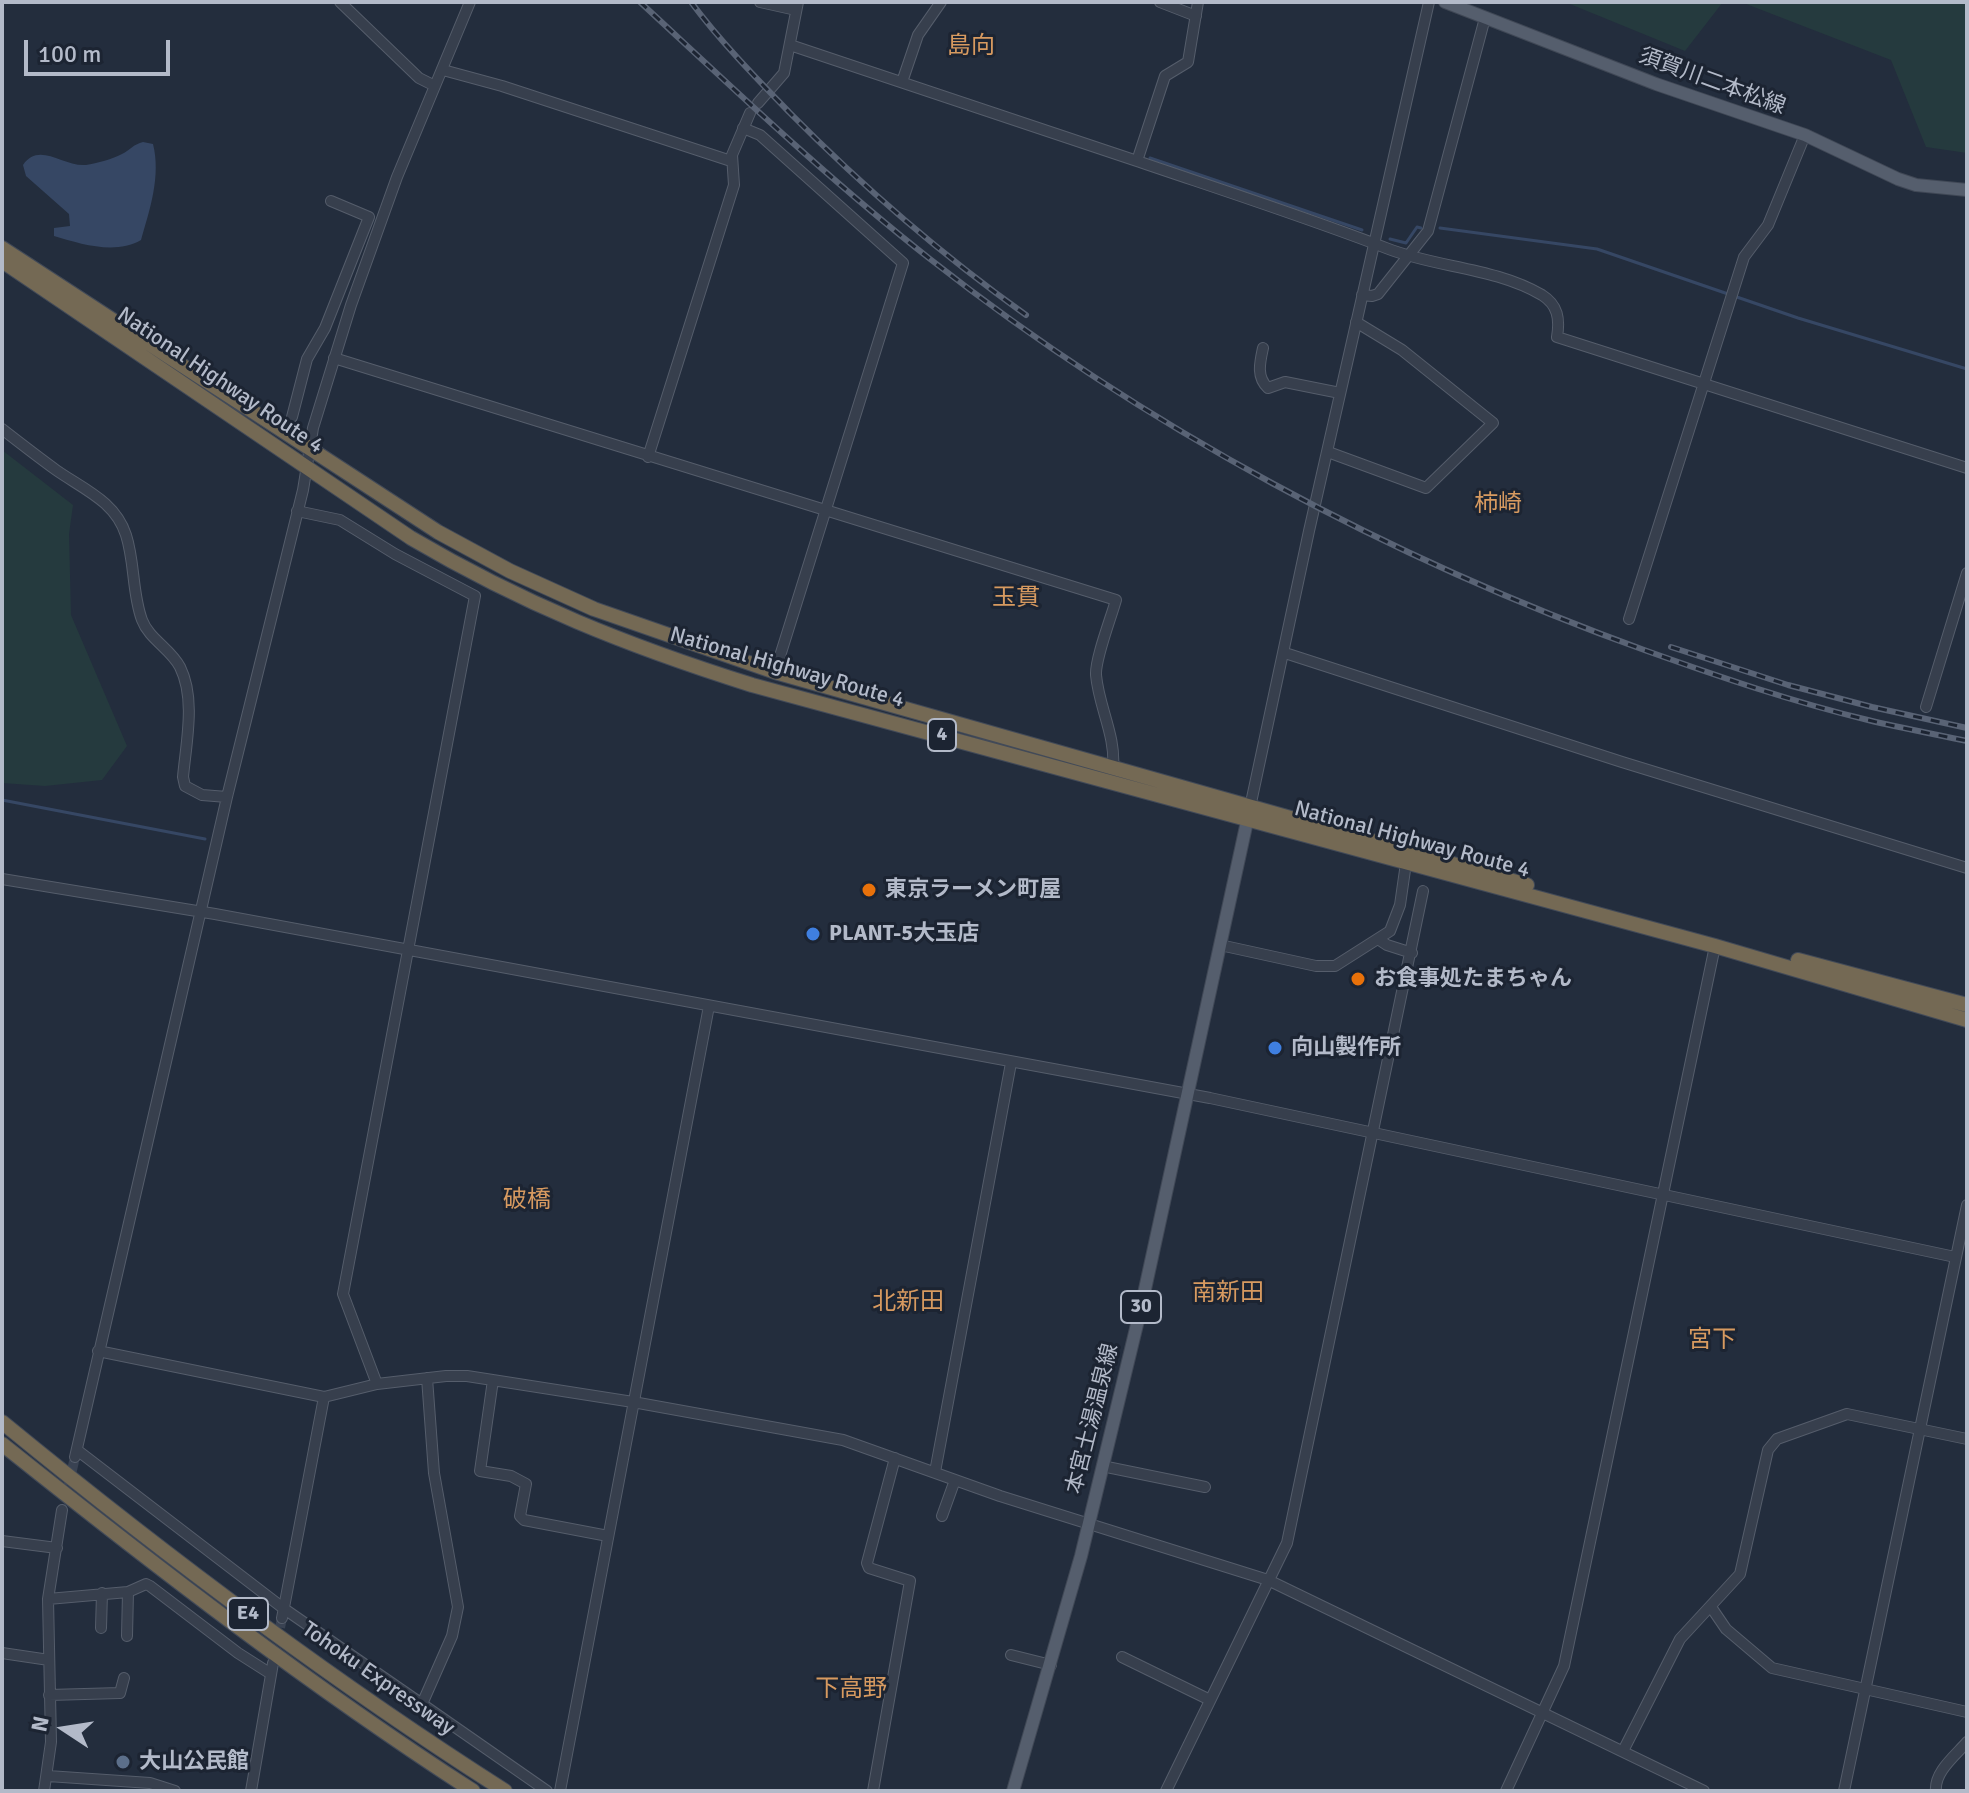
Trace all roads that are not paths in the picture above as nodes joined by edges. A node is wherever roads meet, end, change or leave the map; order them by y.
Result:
1 (340, 2) edge
2 (470, 2) edge
3 (760, 2) edge
4 (941, 2) edge
5 (1160, 2) edge
6 (1198, 2) edge
7 (1429, 2) edge
8 (1445, 2) edge
9 (797, 6) edge
10 (1196, 16) junction
11 (1485, 18) junction
12 (790, 45) junction
13 (443, 70) junction
14 (902, 82) junction
15 (435, 86) junction
16 (758, 103) dead end
17 (750, 113) dead end
18 (743, 128) junction
19 (1805, 135) junction
20 (731, 161) junction
21 (1137, 161) junction
22 (1967, 190) edge
23 (331, 201) dead end
24 (1374, 243) junction
25 (2, 248) edge
26 (1410, 256) junction
27 (2, 261) edge
28 (1362, 295) junction
29 (1356, 322) junction
30 (318, 340) junction
31 (1263, 348) dead end
32 (336, 353) junction
33 (1703, 384) junction
34 (1340, 393) junction
35 (292, 417) dead end
36 (2, 429) edge
37 (309, 448) junction
38 (1328, 452) junction
39 (648, 457) junction
40 (306, 466) junction
41 (1967, 468) edge
42 (297, 511) junction
43 (827, 511) junction
44 (1967, 573) edge
45 (1629, 619) dead end
46 (1285, 653) junction
47 (775, 672) junction
48 (1926, 707) dead end
49 (1113, 769) junction
50 (227, 797) junction
51 (1249, 811) junction
52 (1406, 863) junction
53 (1967, 868) edge
54 (2, 879) edge
55 (1423, 891) dead end
56 (201, 913) junction
57 (1378, 939) junction
58 (1220, 945) junction
59 (1715, 946) junction
60 (409, 950) junction
61 (1412, 953) junction
62 (1967, 1005) edge
63 (709, 1006) junction
64 (1967, 1020) edge
65 (1011, 1063) junction
66 (1188, 1095) junction
67 (1374, 1132) junction
68 (1663, 1196) junction
69 (1967, 1208) edge
70 (1955, 1257) junction
71 (98, 1351) junction
72 (427, 1378) junction
73 (493, 1380) junction
74 (377, 1384) junction
75 (324, 1397) junction
76 (633, 1402) junction
77 (2, 1422) edge
78 (1919, 1428) junction
79 (1967, 1439) edge
80 (2, 1444) edge
81 (895, 1458) junction
82 (1102, 1466) junction
83 (935, 1472) junction
84 (955, 1480) junction
85 (1205, 1487) dead end
86 (62, 1510) tunnel mouth
87 (942, 1516) dead end
88 (1088, 1522) junction
89 (608, 1536) junction
90 (2, 1541) edge
91 (57, 1548) junction
92 (1268, 1580) junction
93 (128, 1592) junction
94 (102, 1593) junction
95 (48, 1599) junction
96 (1711, 1607) junction
97 (282, 1613) junction
98 (101, 1628) dead end
99 (127, 1636) dead end
100 (2, 1653) edge
101 (1011, 1655) dead end
102 (1122, 1657) dead end
103 (49, 1660) junction
104 (1051, 1665) junction
105 (124, 1678) dead end
106 (1865, 1691) junction
107 (49, 1695) junction
108 (1210, 1700) junction
109 (422, 1704) junction
110 (1967, 1712) edge
111 (1543, 1714) junction
112 (1967, 1742) edge
113 (1623, 1751) junction
114 (48, 1776) junction
115 (44, 1791) edge
116 (175, 1791) edge
117 (251, 1791) edge
118 (473, 1791) edge
119 (505, 1791) edge
120 (547, 1791) edge
121 (560, 1791) edge
122 (873, 1791) edge
123 (1013, 1791) edge
124 (1166, 1791) edge
125 (1506, 1791) edge
126 (1704, 1791) edge
127 (1844, 1791) edge
128 (1936, 1791) edge

1 - 15 street
2 - 13 street
3 - 9 street
4 - 14 street
5 - 10 street
6 - 10 street
7 - 24 street
8 - 11 main road, 須賀川二本松線
9 - 12 street
10 - 21 street
11 - 19 main road, 須賀川二本松線
11 - 26 street
12 - 14 street
12 - 16 street
13 - 15 street
13 - 20 street
14 - 21 street
15 - 32 street
17 - 18 street
18 - 20 street
18 - 43 street
19 - 22 main road, 須賀川二本松線
19 - 33 street
20 - 39 street
21 - 24 street
23 - 30 street
24 - 26 street
24 - 28 street
25 - 37 highway, National Highway Route 4 / 4
26 - 28 street
26 - 33 street
27 - 40 highway, National Highway Route 4 / 4
28 - 29 street
29 - 34 street
29 - 38 street
30 - 32 street
30 - 35 street
31 - 34 street
32 - 37 street
32 - 39 street
33 - 41 street
33 - 45 street
34 - 38 street
36 - 50 street
37 - 40 street
37 - 47 highway, National Highway Route 4 / 4
38 - 46 street
39 - 43 street
40 - 42 street
40 - 51 highway, National Highway Route 4 / 4
42 - 50 street
42 - 60 street
43 - 47 street
43 - 49 street
44 - 48 street
46 - 51 street
46 - 53 street
47 - 49 highway, National Highway Route 4 / 4
49 - 51 highway, National Highway Route 4 / 4
50 - 56 street
51 - 52 highway, National Highway Route 4 / 4
51 - 58 main road, 本宮土湯温泉線 / 30
51 - 62 highway, National Highway Route 4 / 4
52 - 57 street
52 - 59 highway, National Highway Route 4 / 4
54 - 56 street
55 - 61 street
56 - 60 street
56 - 71 street
57 - 58 street
57 - 61 street
58 - 66 main road, 本宮土湯温泉線 / 30
59 - 64 highway, National Highway Route 4 / 4
59 - 68 street
60 - 63 street
60 - 74 street
61 - 67 street
63 - 65 street
63 - 76 street
65 - 66 street
65 - 83 street
66 - 67 street
66 - 82 main road, 本宮土湯温泉線 / 30
67 - 68 street
67 - 92 street
68 - 70 street
68 - 111 street
69 - 70 street
70 - 78 street
71 - 75 street
71 - 97 street
72 - 73 street
72 - 74 street
72 - 109 street
73 - 76 street
73 - 89 street
74 - 75 street
75 - 97 street
76 - 81 street
76 - 89 street
77 - 119 highway, Tohoku Expressway / E4
78 - 79 street
78 - 96 street
78 - 106 street
80 - 118 highway, Tohoku Expressway / E4
81 - 83 street
81 - 122 street
82 - 85 street
82 - 88 main road, 本宮土湯温泉線 / 30
83 - 84 street
84 - 87 street
84 - 88 street
86 - 91 street
88 - 92 street
88 - 104 main road, 本宮土湯温泉線 / 30
89 - 121 street
90 - 91 street
91 - 95 street
92 - 108 street
92 - 111 street
93 - 94 street
93 - 99 street
93 - 117 street
94 - 95 street
94 - 98 street
95 - 103 street
96 - 106 street
96 - 113 street
97 - 109 street
100 - 103 street
101 - 104 street
102 - 108 street
103 - 107 street
104 - 123 main road, 本宮土湯温泉線 / 30
105 - 107 street
106 - 110 street
106 - 127 street
107 - 114 street
108 - 124 street
109 - 120 street
111 - 113 street
111 - 125 street
112 - 128 street
113 - 126 street
114 - 115 street
114 - 116 street

